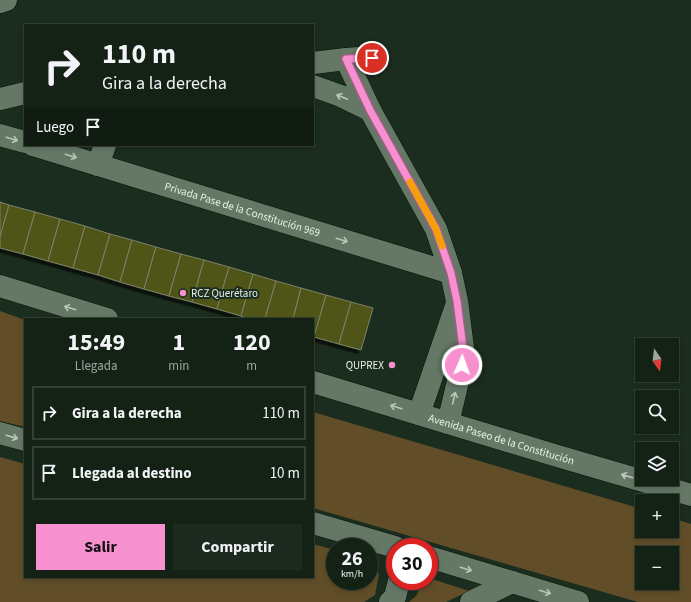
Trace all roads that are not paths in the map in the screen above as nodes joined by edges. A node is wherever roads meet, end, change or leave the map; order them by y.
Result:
1 (6, 0) edge
2 (0, 2) edge
3 (372, 58) dead end
4 (346, 59) junction
5 (314, 63) edge
6 (314, 86) edge
7 (24, 93) edge
8 (0, 100) edge
9 (370, 110) junction
10 (0, 135) edge
11 (24, 142) edge
12 (41, 146) edge
13 (101, 155) edge
14 (451, 273) junction
15 (0, 286) edge
16 (457, 301) junction
17 (104, 318) edge
18 (314, 382) edge
19 (419, 414) junction
20 (448, 423) junction
21 (0, 433) edge
22 (24, 440) edge
23 (691, 495) edge
24 (314, 523) edge
25 (386, 548) edge
26 (438, 560) edge
27 (512, 582) junction
28 (397, 590) edge
29 (390, 602) edge
30 (471, 602) edge
31 (578, 602) edge

1 - 2 street
3 - 4 street
4 - 5 street
4 - 9 street
9 -> 6 street
7 - 8 street
9 - 14 street
10 -> 11 street
12 -> 13 street, Privada Pase de la Constitución 969
13 -> 14 street, Privada Pase de la Constitución 969
14 - 16 street
17 -> 15 street
16 - 19 street
20 -> 16 street
19 -> 18 street, Avenida Paseo de la Constitución
19 - 20 street, Avenida Paseo de la Constitución
23 -> 20 street, Avenida Paseo de la Constitución
21 -> 22 street
24 - 25 street
26 -> 27 street
27 - 30 street
27 -> 31 street
28 - 29 street

